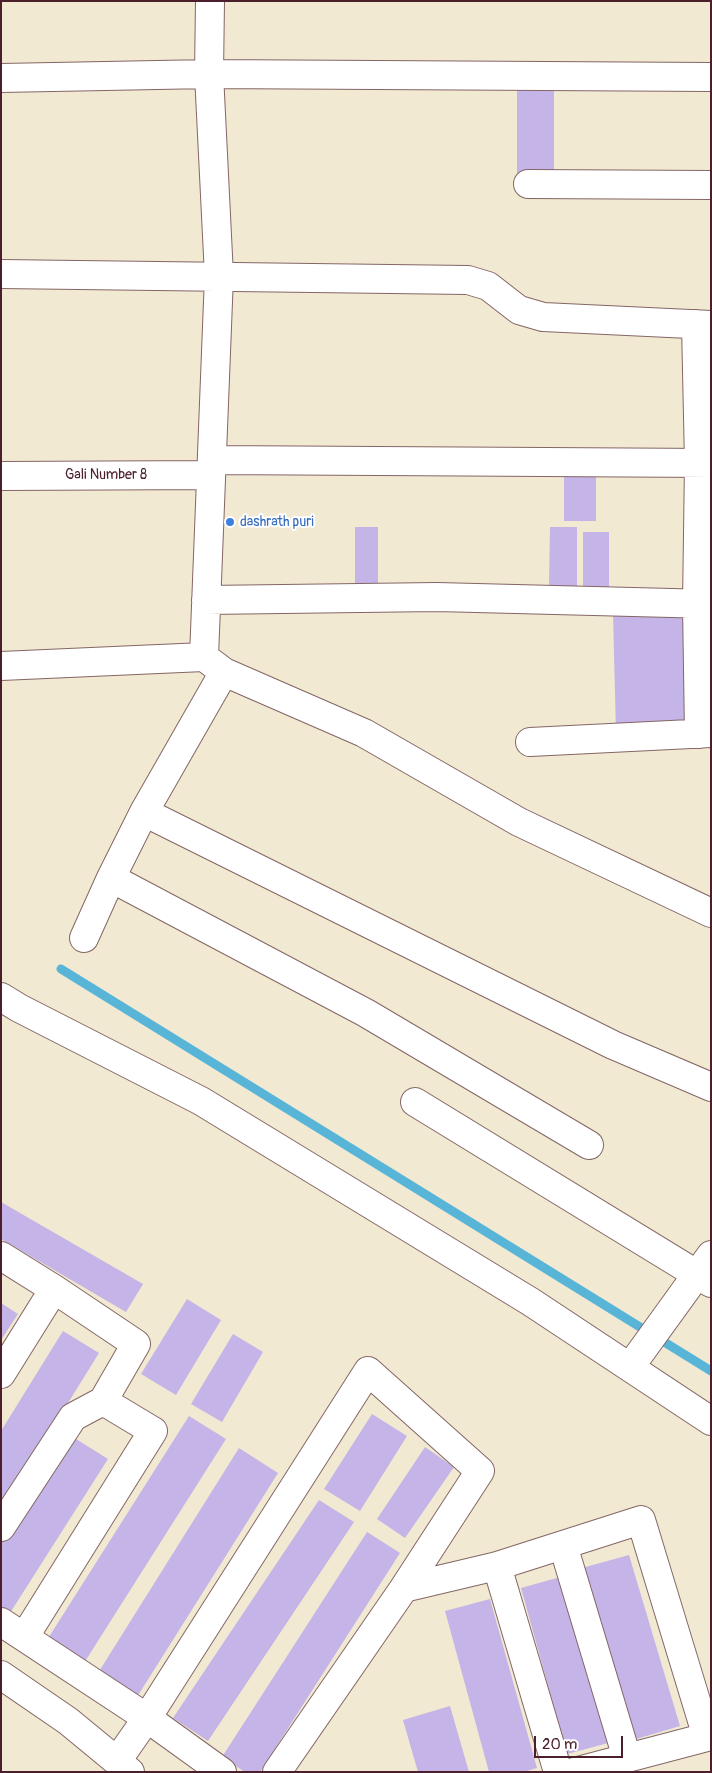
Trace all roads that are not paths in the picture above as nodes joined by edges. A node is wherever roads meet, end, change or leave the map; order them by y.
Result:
1 (210, 1) edge
2 (209, 74) junction
3 (711, 77) edge
4 (1, 78) edge
5 (528, 184) dead end
6 (711, 185) edge
7 (1, 274) edge
8 (219, 276) junction
9 (703, 324) edge
10 (705, 463) edge
11 (211, 467) junction
12 (1, 476) edge
13 (206, 600) junction
14 (704, 604) edge
15 (214, 664) junction
16 (1, 666) edge
17 (705, 734) edge
18 (530, 742) dead end
19 (144, 812) junction
20 (111, 878) junction
21 (711, 913) edge
22 (84, 938) dead end
23 (1, 997) edge
24 (711, 1087) edge
25 (415, 1102) dead end
26 (589, 1145) dead end
27 (1, 1256) edge
28 (706, 1271) edge
29 (54, 1289) junction
30 (636, 1359) junction
31 (1, 1374) edge
32 (103, 1401) junction
33 (711, 1421) edge
34 (1, 1527) edge
35 (563, 1545) junction
36 (498, 1566) junction
37 (404, 1588) junction
38 (1, 1622) edge
39 (25, 1636) junction
40 (1, 1676) edge
41 (147, 1718) junction
42 (627, 1758) junction
43 (123, 1767) edge
44 (222, 1772) edge
45 (277, 1772) edge
46 (558, 1772) edge
47 (574, 1772) edge

1 - 2 street
2 - 3 street
2 - 4 street
2 - 8 street
5 - 6 street
7 - 8 street
8 - 9 street
8 - 11 street
9 - 10 street
10 - 11 street, Gali Number 8
10 - 14 street
11 - 12 street, Gali Number 8
11 - 13 street
13 - 14 street
13 - 15 street
14 - 17 street
15 - 16 street
15 - 19 street
15 - 21 street
17 - 18 street
19 - 20 street
19 - 24 street
20 - 22 street
20 - 26 street
23 - 30 street
25 - 28 street
27 - 29 street
28 - 30 street
29 - 31 street
29 - 32 street
30 - 33 street
32 - 34 street
32 - 39 street
35 - 36 street
35 - 42 street
35 - 42 street
36 - 37 street
36 - 46 street
37 - 41 street
37 - 45 street
38 - 39 street
39 - 41 street
40 - 43 street
41 - 43 street
41 - 44 street
42 - 47 street

